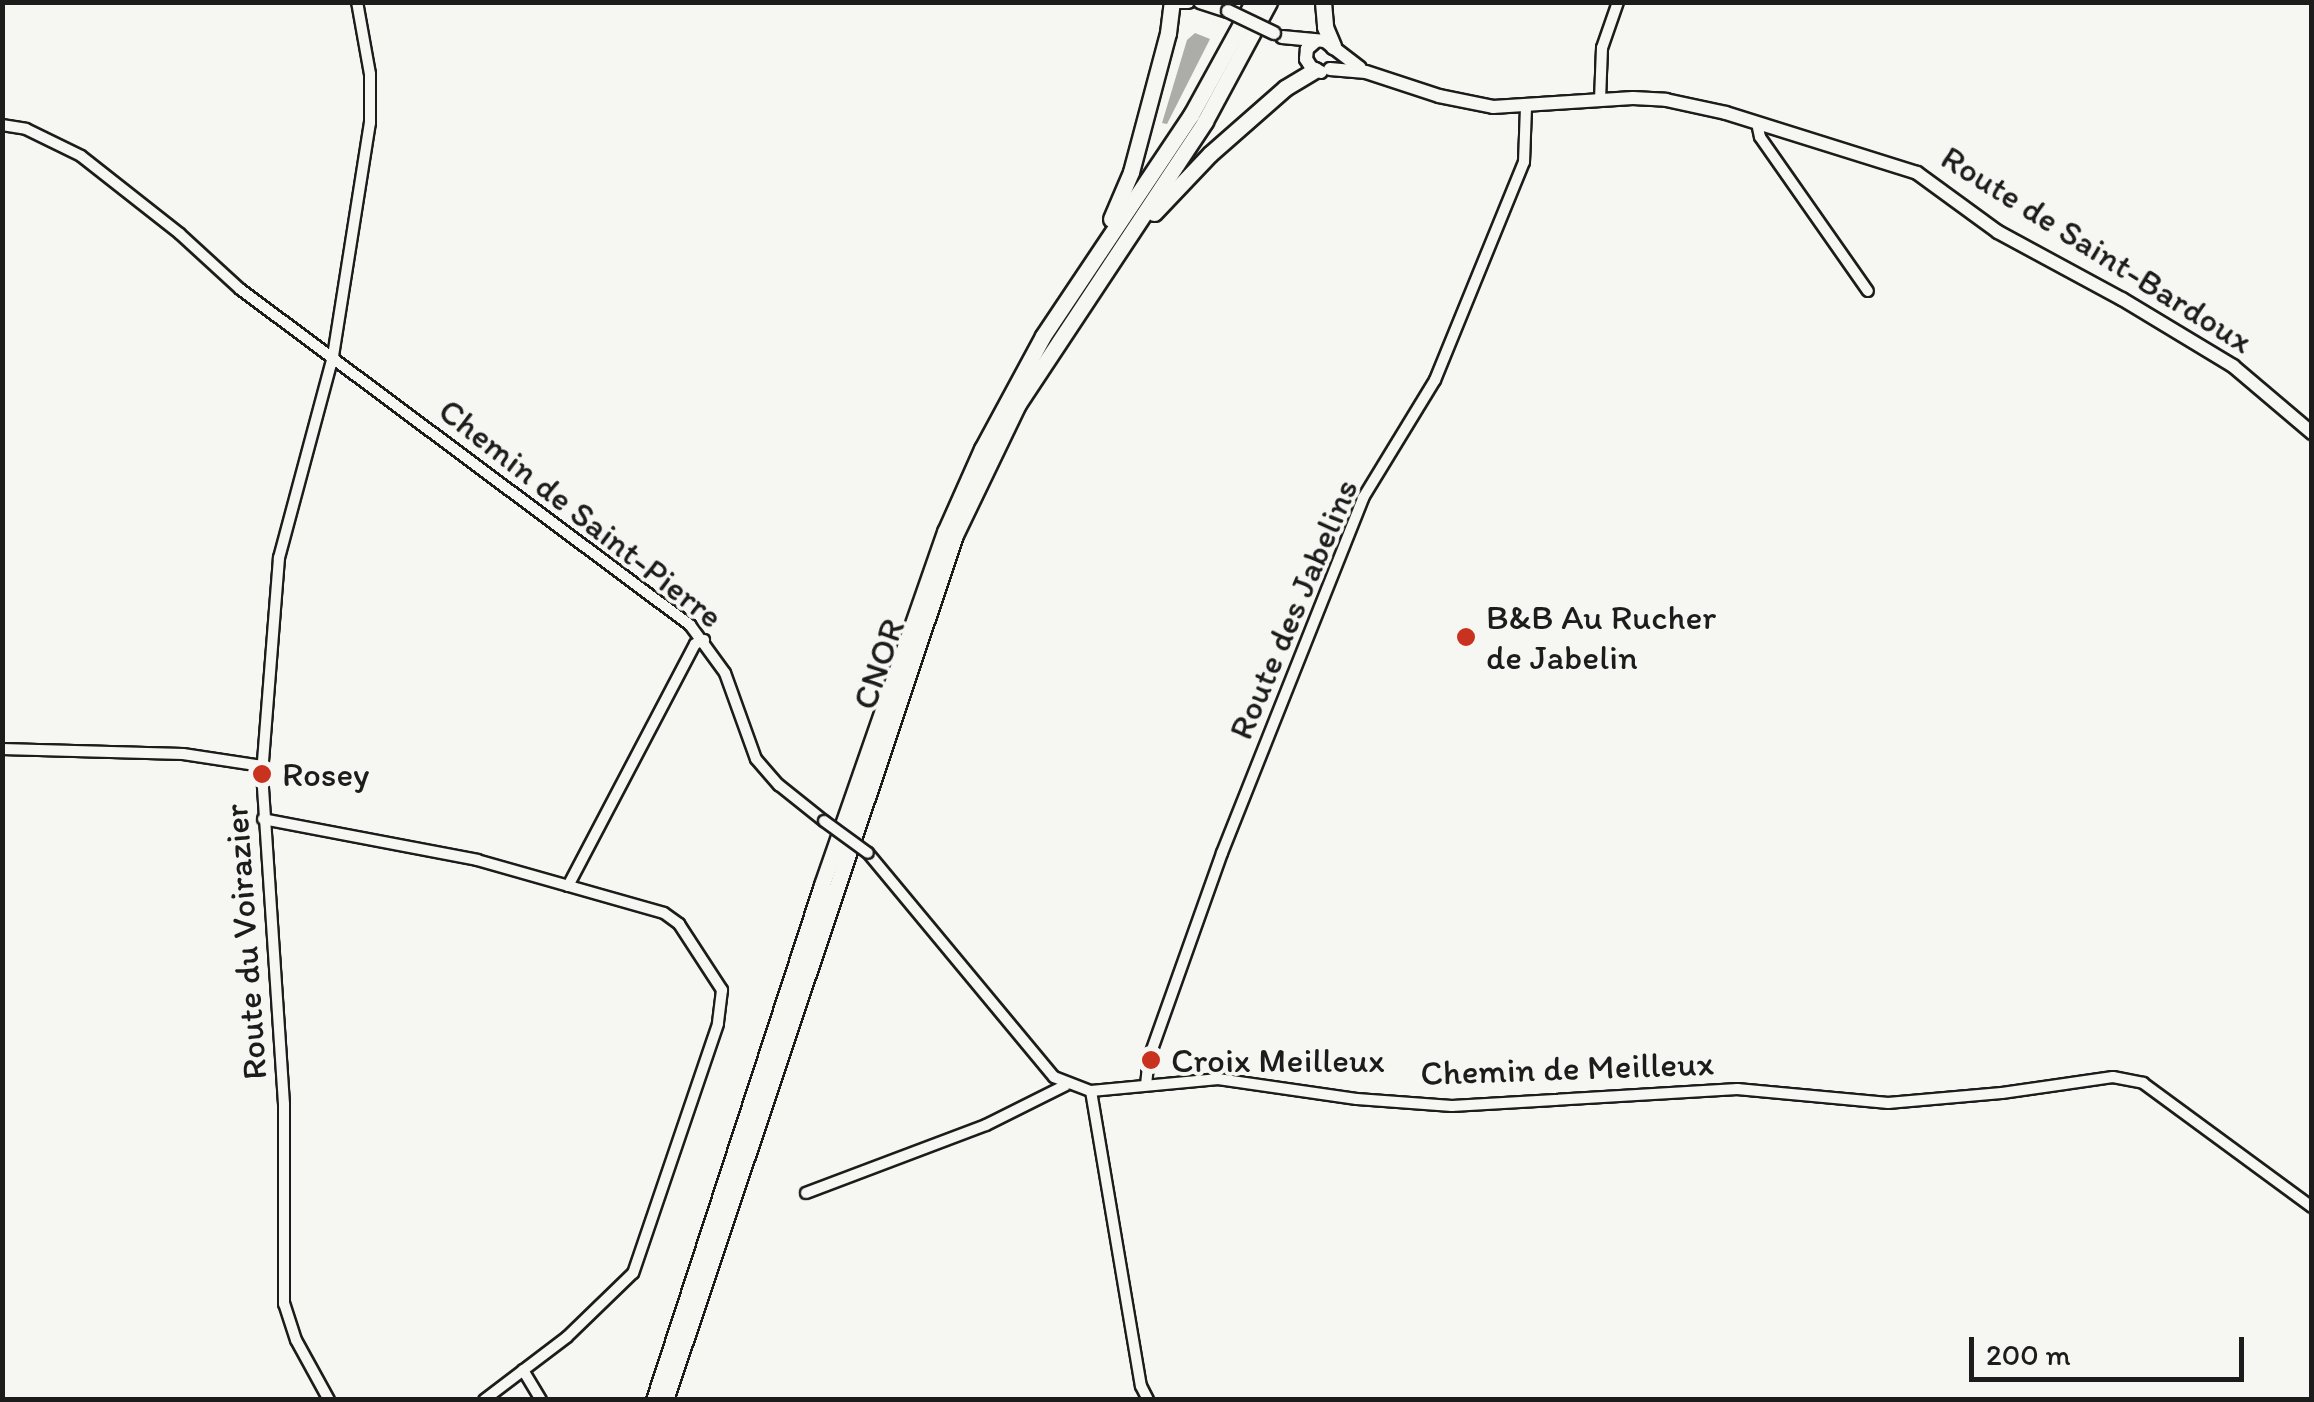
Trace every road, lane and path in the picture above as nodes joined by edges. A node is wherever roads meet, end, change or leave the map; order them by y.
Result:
1 (357, 2) edge
2 (1175, 2) edge
3 (1188, 2) edge
4 (1200, 2) edge
5 (1253, 2) edge
6 (1269, 2) edge
7 (1323, 2) edge
8 (1618, 2) edge
9 (1220, 7) edge
10 (1278, 35) junction
11 (1315, 42) junction
12 (1335, 49) junction
13 (1317, 66) junction
14 (1366, 72) junction
15 (1600, 100) junction
16 (1526, 107) junction
17 (1757, 123) junction
18 (2, 125) edge
19 (1868, 291) dead end
20 (1088, 294) junction
21 (1042, 336) junction
22 (333, 356) junction
23 (2312, 433) edge
24 (704, 640) junction
25 (2, 750) edge
26 (262, 766) junction
27 (263, 820) junction
28 (568, 886) junction
29 (1146, 1084) junction
30 (1066, 1085) junction
31 (1091, 1091) junction
32 (806, 1193) dead end
33 (2312, 1207) edge
34 (523, 1370) junction
35 (330, 1400) edge
36 (484, 1400) edge
37 (541, 1400) edge
38 (654, 1400) edge
39 (664, 1400) edge
40 (1148, 1400) edge

1 - 22 street, Route du Voirazier
2 - 3 street
2 - 21 highway
4 - 9 street
5 - 21 highway, CNOR
6 - 20 highway, CNOR
7 - 12 highway
8 - 15 street
9 - 10 street, bridge
10 - 11 street
10 - 13 street
11 - 12 street
11 - 13 street
12 - 13 street
12 - 14 street, Route de Saint-Bardoux
13 - 14 street, Route de Saint-Bardoux
13 - 20 highway
14 - 16 street, Route de Saint-Bardoux
15 - 16 street, Route de Saint-Bardoux
15 - 17 street, Route de Saint-Bardoux
16 - 29 street, Route des Jabelins
17 - 19 street
17 - 23 street, Route de Saint-Bardoux
18 - 22 street, Chemin de Saint-Pierre
20 - 39 highway, CNOR
21 - 38 highway, CNOR
22 - 24 street, Chemin de Saint-Pierre
22 - 26 street, Route du Voirazier
24 - 28 street
24 - 30 street, Chemin de Saint-Pierre, bridge
25 - 26 street
26 - 27 street, Route du Voirazier
27 - 28 street
27 - 35 street, Route du Voirazier
28 - 34 street
29 - 31 street, Chemin de Meilleux
29 - 33 street, Chemin de Meilleux
30 - 31 street, Chemin de Meilleux
30 - 32 street
31 - 40 street
34 - 36 street
34 - 37 street

